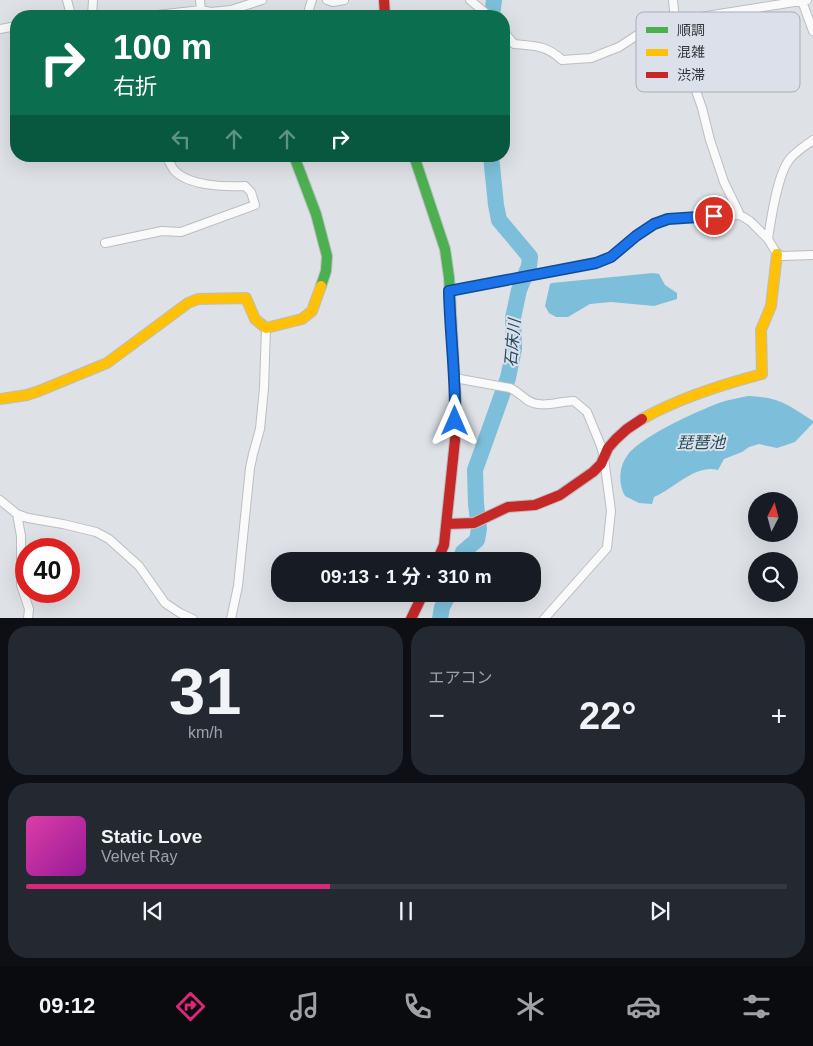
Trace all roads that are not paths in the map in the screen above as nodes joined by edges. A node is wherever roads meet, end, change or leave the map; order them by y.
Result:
1 (200, 0) edge
2 (262, 0) edge
3 (327, 0) edge
4 (344, 0) edge
5 (470, 0) edge
6 (805, 1) edge
7 (201, 10) edge
8 (238, 10) edge
9 (482, 10) edge
10 (734, 12) edge
11 (813, 31) edge
12 (636, 36) edge
13 (510, 39) edge
14 (696, 92) edge
15 (813, 140) edge
16 (170, 162) edge
17 (296, 162) edge
18 (416, 162) edge
19 (740, 215) junction
20 (768, 239) junction
21 (105, 243) dead end
22 (777, 254) junction
23 (813, 255) edge
24 (449, 291) junction
25 (266, 328) junction
26 (460, 379) dead end
27 (0, 399) edge
28 (604, 458) junction
29 (0, 500) edge
30 (17, 514) junction
31 (447, 524) junction
32 (441, 552) edge
33 (419, 602) edge
34 (28, 618) edge
35 (193, 618) edge
36 (231, 618) edge
37 (411, 618) edge
38 (544, 618) edge

1 - 7 street
2 - 8 street
3 - 4 street
5 - 9 street
6 - 10 street
6 - 11 street
12 - 13 street
14 - 19 street
15 - 20 street
16 - 21 street
17 - 25 street
18 - 24 street
19 - 20 street
19 - 24 street
20 - 22 street
22 - 23 street
22 - 28 street
24 - 31 street
25 - 27 street
25 - 36 street
26 - 28 street
28 - 31 street
28 - 38 street
29 - 30 street
30 - 34 street
30 - 35 street
31 - 32 street
33 - 37 street

